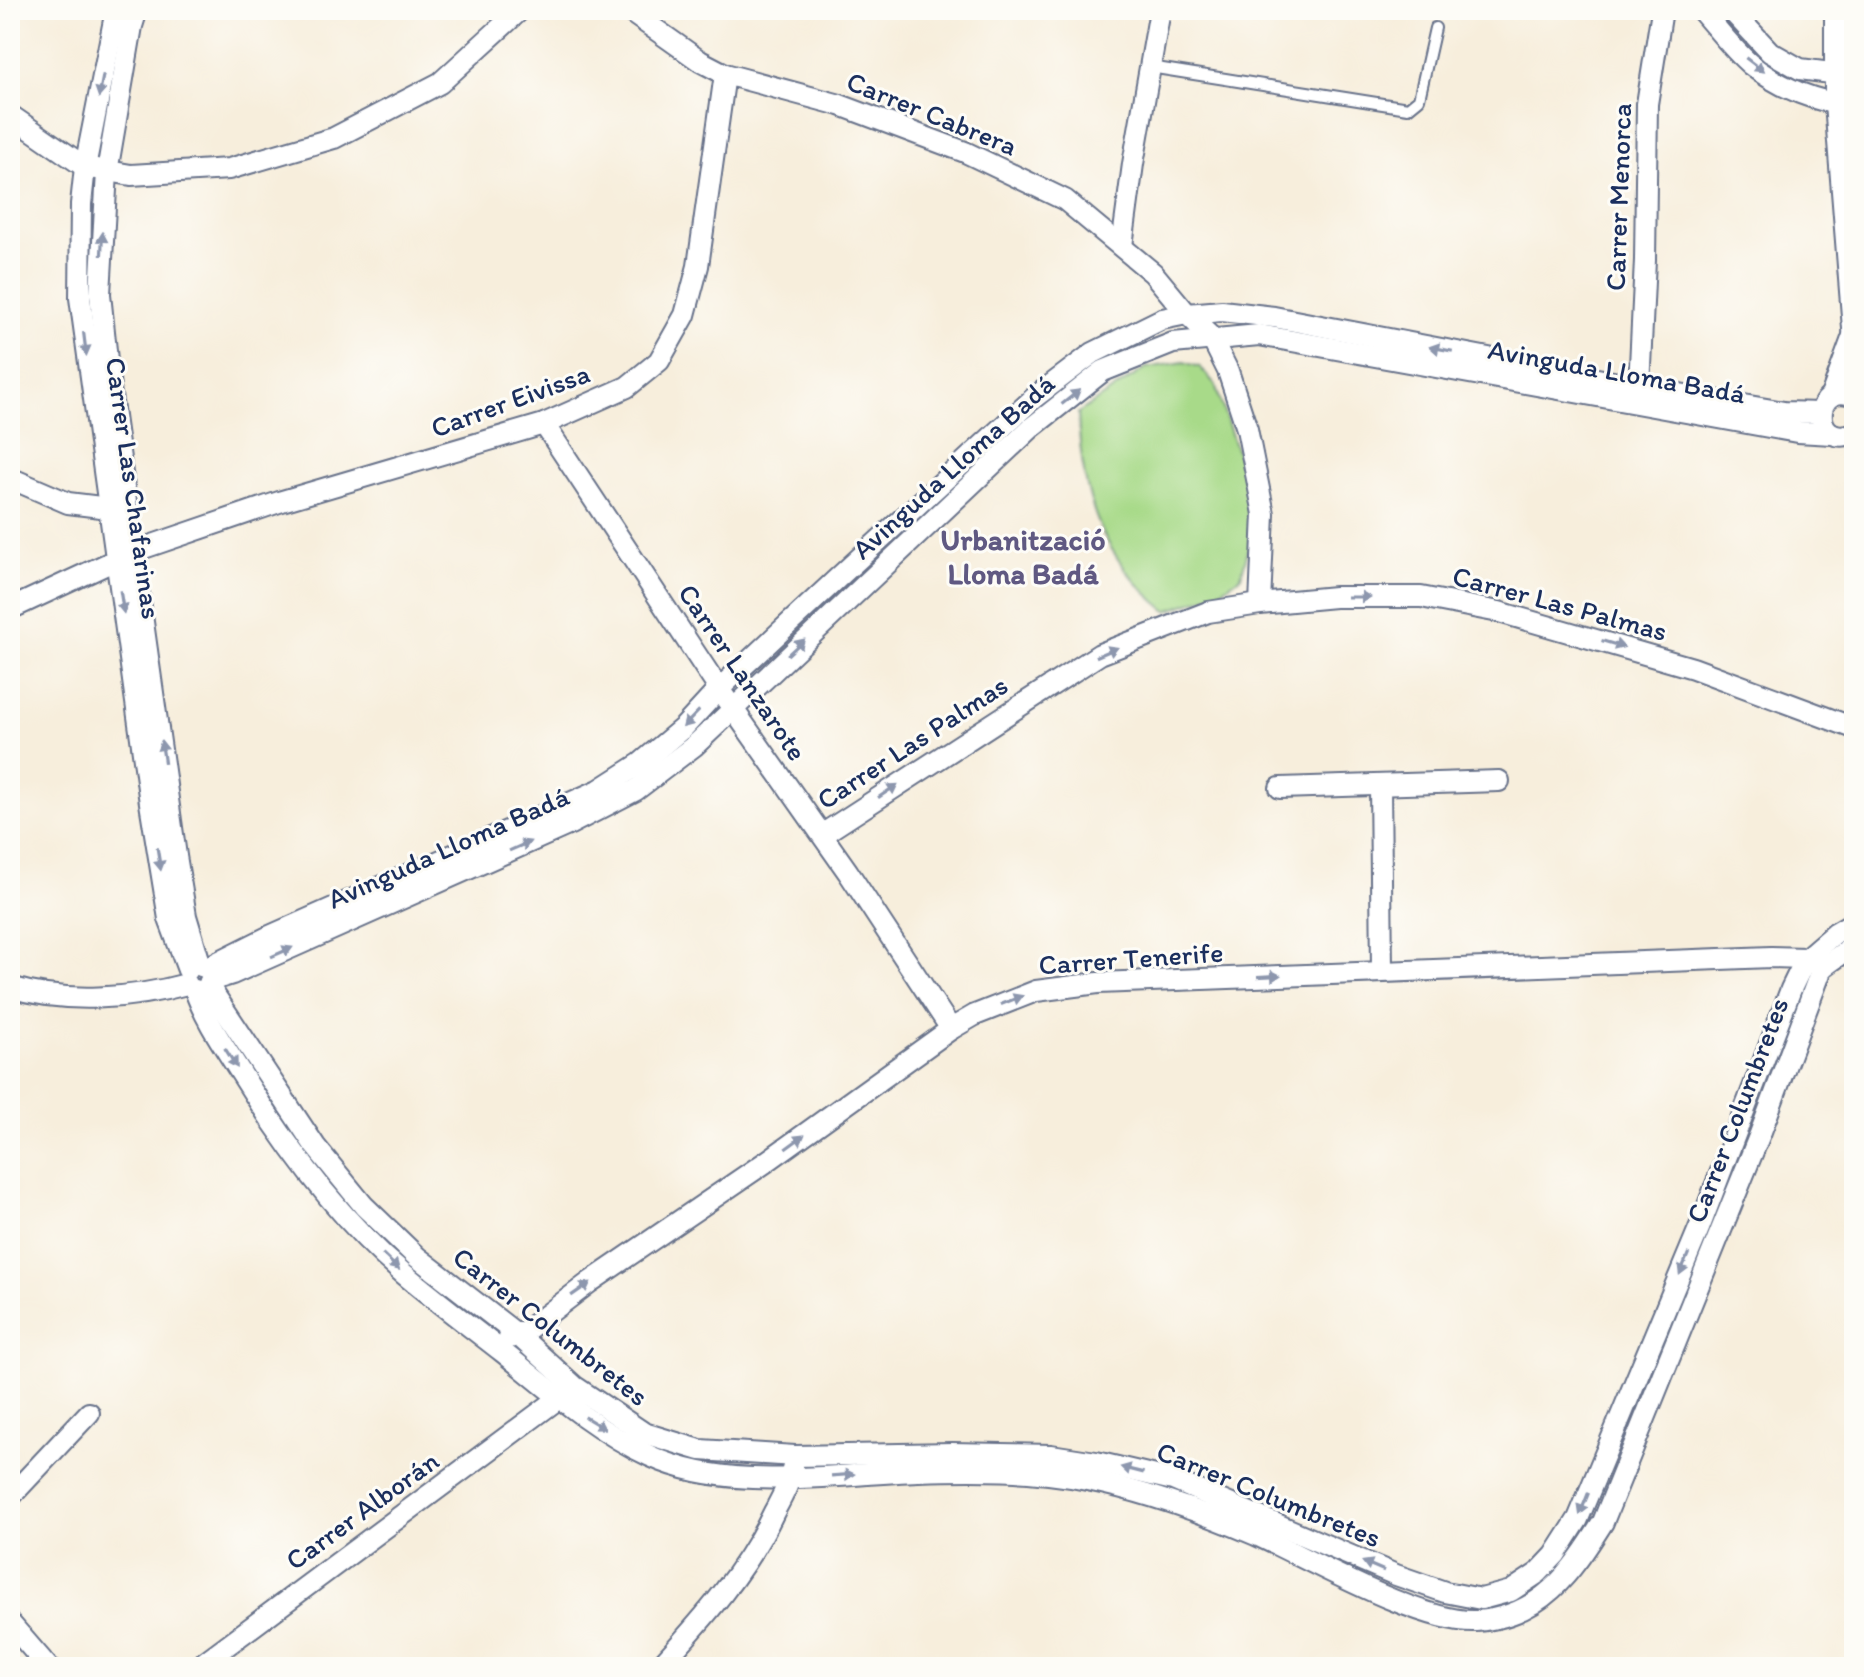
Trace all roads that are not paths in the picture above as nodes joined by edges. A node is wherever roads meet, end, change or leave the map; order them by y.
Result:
1 (116, 10) edge
2 (137, 10) edge
3 (520, 10) edge
4 (628, 10) edge
5 (1160, 10) edge
6 (1662, 10) edge
7 (1701, 10) edge
8 (1731, 10) edge
9 (1835, 10) edge
10 (1435, 28) dead end
11 (1150, 67) junction
12 (725, 74) junction
13 (1844, 74) edge
14 (1844, 105) edge
15 (10, 115) edge
16 (85, 167) junction
17 (107, 172) junction
18 (1122, 246) junction
19 (1187, 314) junction
20 (1211, 337) junction
21 (1854, 339) edge
22 (1639, 387) junction
23 (1854, 396) edge
24 (1826, 405) junction
25 (544, 424) junction
26 (1848, 434) edge
27 (10, 478) edge
28 (109, 508) junction
29 (125, 554) junction
30 (1260, 604) junction
31 (10, 609) edge
32 (719, 689) junction
33 (733, 709) junction
34 (1854, 728) edge
35 (1499, 781) dead end
36 (1380, 785) junction
37 (1280, 788) dead end
38 (823, 834) junction
39 (1854, 922) edge
40 (1854, 945) edge
41 (1814, 963) junction
42 (1382, 970) junction
43 (199, 978) junction
44 (10, 987) edge
45 (951, 1029) junction
46 (519, 1336) junction
47 (489, 1341) junction
48 (567, 1392) junction
49 (89, 1413) dead end
50 (795, 1456) junction
51 (791, 1479) junction
52 (10, 1497) edge
53 (10, 1623) edge
54 (48, 1667) edge
55 (198, 1667) edge
56 (659, 1667) edge

1 -> 16 street, Carrer Las Chafarinas
2 - 17 street, Carrer Las Chafarinas
3 - 17 street
4 - 12 street, Carrer Cabrera
5 - 11 street
6 - 22 street, Carrer Menorca
7 -> 14 street
8 - 13 street
9 - 13 street
10 - 11 lane
11 - 18 street
12 - 18 street, Carrer Cabrera
12 - 25 street, Carrer Eivissa
13 - 14 street
14 - 21 street
15 - 16 street
16 - 17 street
16 -> 28 street, Carrer Las Chafarinas
29 -> 17 street, Carrer Las Chafarinas
18 - 19 street, Carrer Cabrera
19 - 20 street, Carrer Cabrera
22 -> 19 street, Avinguda Lloma Badá
19 - 32 street, Avinguda Lloma Badá
20 - 26 street, Avinguda Lloma Badá
20 - 30 street
33 -> 20 street, Avinguda Lloma Badá
21 - 24 street
22 - 24 street, Avinguda Lloma Badá
23 - 24 street, Avinguda Lloma Badá
24 - 26 street
25 - 29 street, Carrer Eivissa
25 - 32 street, Carrer Lanzarote
27 - 28 street
28 - 29 street, Carrer Las Chafarinas
29 - 31 street, Carrer Eivissa
29 - 43 street, Carrer Las Chafarinas
30 -> 34 street, Carrer Las Palmas
38 -> 30 street, Carrer Las Palmas
32 - 33 street, Carrer Lanzarote
32 -> 43 street, Avinguda Lloma Badá
33 - 38 street, Carrer Lanzarote
43 -> 33 street, Avinguda Lloma Badá
35 - 36 street
36 - 37 street
36 - 42 street
38 - 45 street, Carrer Lanzarote
39 - 41 street
40 - 41 street
41 - 42 street, Carrer Tenerife
41 -> 50 street, Carrer Columbretes
51 -> 41 street, Carrer Columbretes
45 -> 42 street, Carrer Tenerife
43 - 44 street
43 - 46 street, Carrer Columbretes
43 -> 47 street, Carrer Columbretes
46 -> 45 street, Carrer Tenerife
46 - 47 street
46 - 48 street, Carrer Columbretes
47 - 48 street, Carrer Columbretes
48 - 50 street, Carrer Columbretes
48 -> 51 street, Carrer Columbretes
48 - 55 street, Carrer Alborán
49 - 52 street
50 - 51 street
51 - 56 street
53 - 54 street

